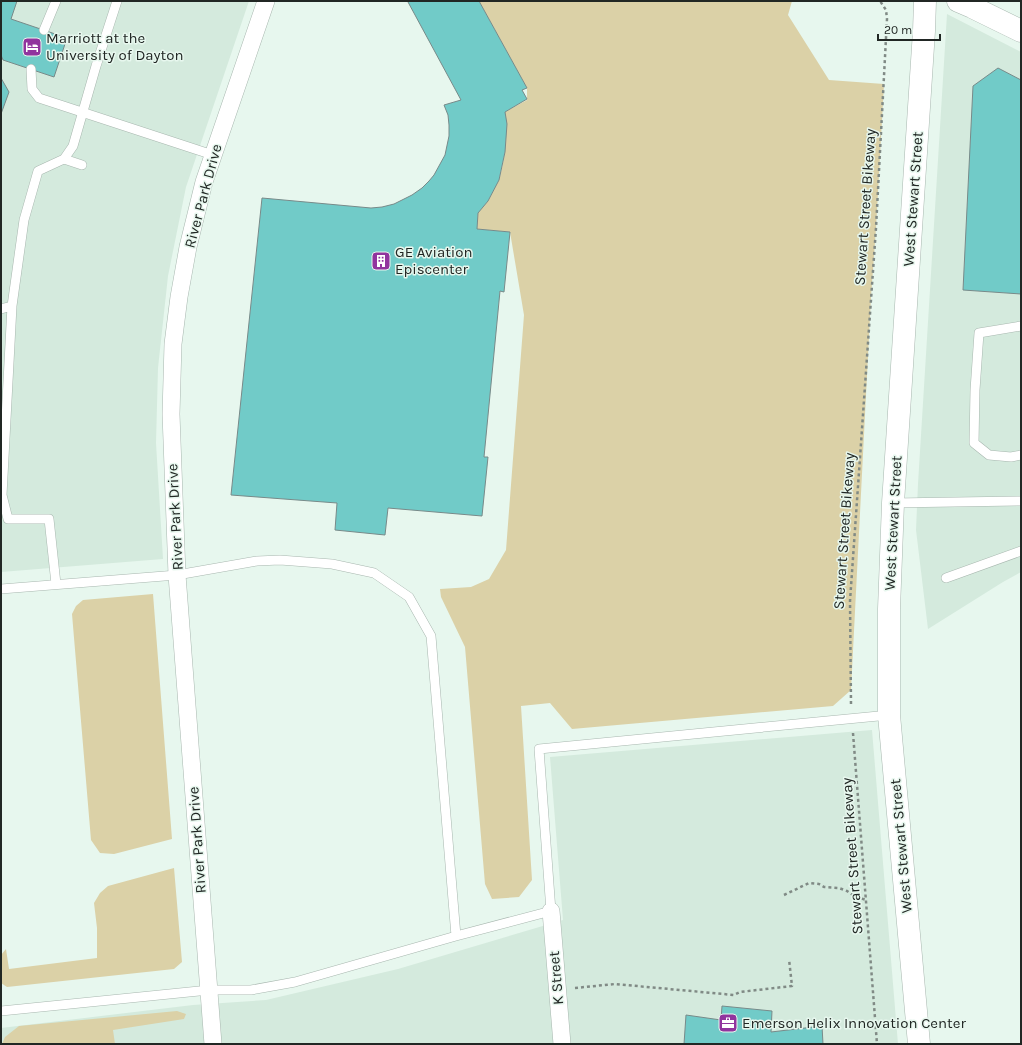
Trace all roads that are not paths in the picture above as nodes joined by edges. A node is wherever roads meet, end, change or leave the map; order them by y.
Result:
1 (56, 1) edge
2 (117, 1) edge
3 (266, 1) edge
4 (925, 1) edge
5 (958, 1) edge
6 (44, 30) dead end
7 (1021, 31) edge
8 (31, 69) dead end
9 (83, 112) junction
10 (213, 155) junction
11 (64, 159) junction
12 (82, 165) dead end
13 (12, 306) junction
14 (1, 309) edge
15 (1021, 326) edge
16 (1021, 455) edge
17 (1021, 501) edge
18 (893, 503) junction
19 (1021, 551) edge
20 (177, 575) junction
21 (946, 578) dead end
22 (56, 584) junction
23 (1, 589) edge
24 (889, 715) junction
25 (551, 911) junction
26 (456, 936) junction
27 (209, 990) junction
28 (1, 1011) edge
29 (213, 1044) edge
30 (562, 1044) edge
31 (919, 1044) edge

1 - 6 lane
2 - 9 lane
3 - 10 street, River Park Drive
4 - 18 main road, West Stewart Street
5 - 7 main road
8 - 9 lane
9 - 10 lane
9 - 11 lane
10 - 20 street, River Park Drive
11 - 12 lane
11 - 13 lane
13 - 14 lane
13 - 22 lane
15 - 16 lane
17 - 18 lane
18 - 24 main road, West Stewart Street
19 - 21 lane
20 - 22 lane
20 - 26 lane
20 - 27 street, River Park Drive
22 - 23 lane
24 - 25 lane
24 - 31 main road, West Stewart Street
25 - 26 lane
25 - 30 street, K Street
26 - 27 lane
27 - 28 lane
27 - 29 street, River Park Drive

